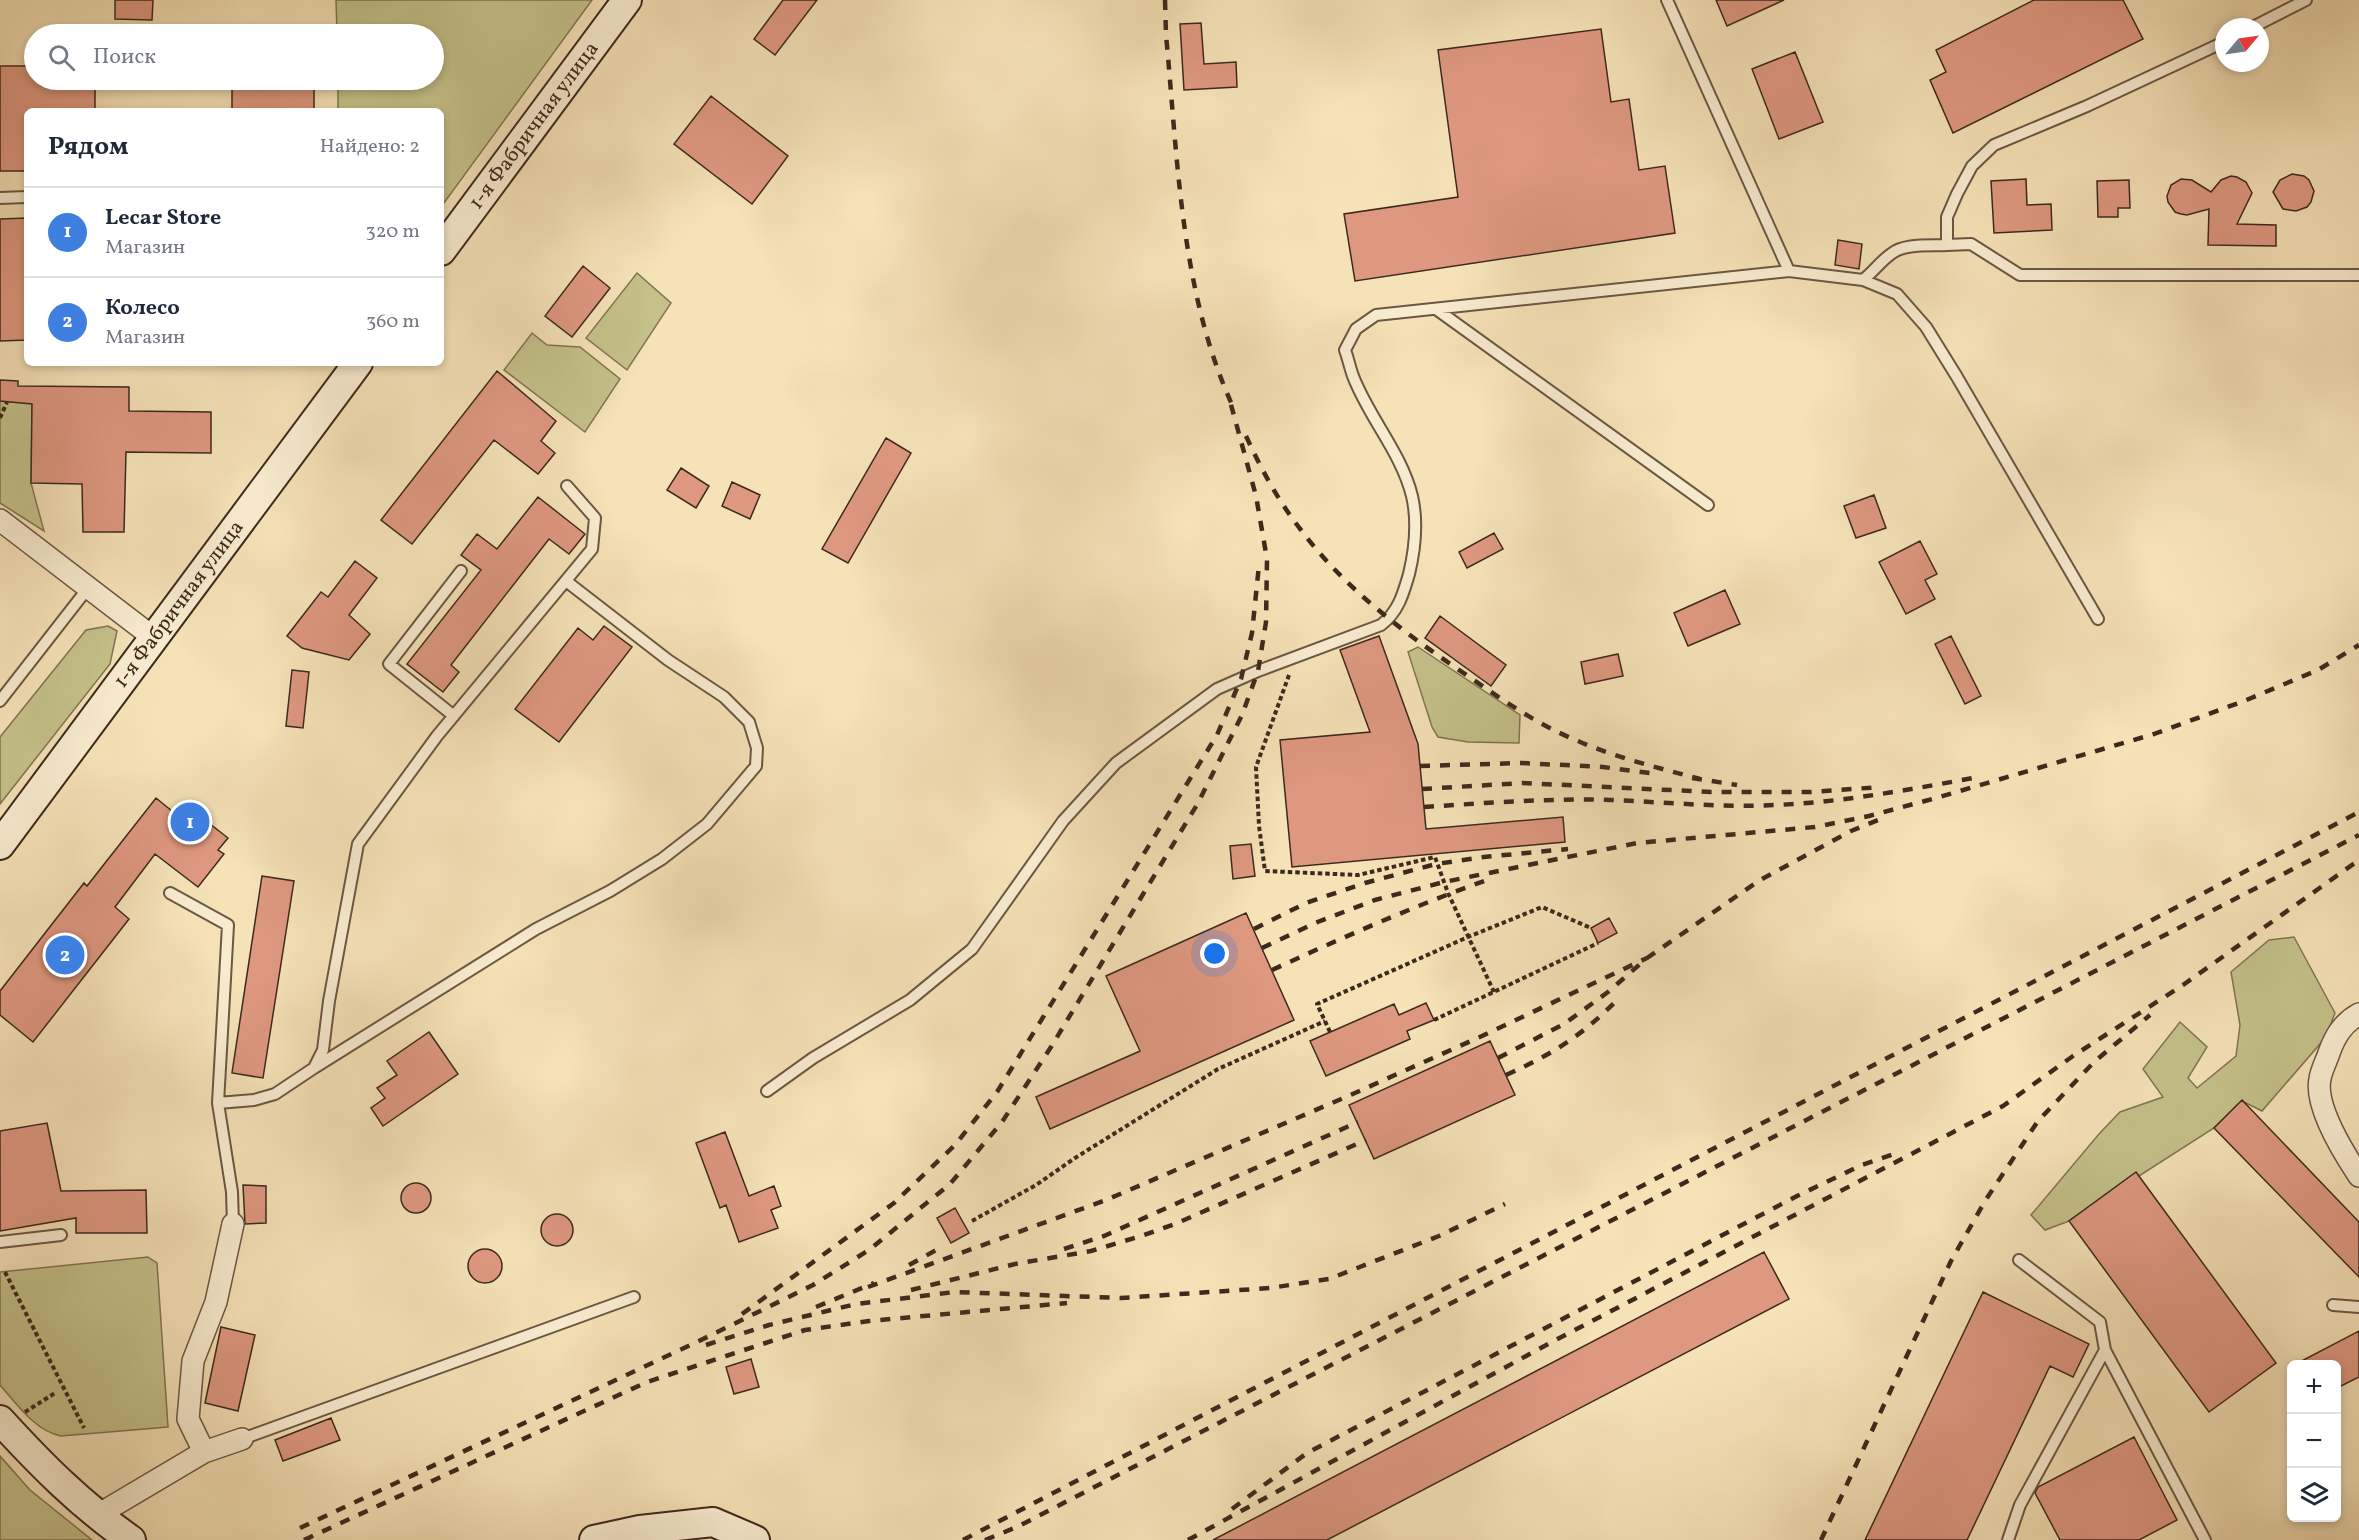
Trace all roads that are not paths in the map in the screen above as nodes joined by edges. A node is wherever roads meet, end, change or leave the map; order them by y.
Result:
1 (627, 0) edge
2 (1667, 0) edge
3 (2306, 0) edge
4 (2269, 19) edge
5 (2215, 46) edge
6 (24, 197) edge
7 (0, 198) edge
8 (1947, 245) junction
9 (444, 247) edge
10 (1789, 270) junction
11 (2359, 275) edge
12 (1863, 280) junction
13 (1436, 309) junction
14 (356, 366) edge
15 (567, 486) dead end
16 (1708, 505) dead end
17 (0, 520) edge
18 (461, 571) dead end
19 (566, 581) junction
20 (88, 588) junction
21 (2098, 619) dead end
22 (154, 639) junction
23 (0, 701) edge
24 (454, 716) junction
25 (0, 845) edge
26 (170, 893) dead end
27 (2359, 1014) edge
28 (314, 1068) junction
29 (767, 1091) dead end
30 (218, 1102) junction
31 (2359, 1176) edge
32 (233, 1224) joint
33 (61, 1235) dead end
34 (0, 1242) edge
35 (2019, 1260) dead end
36 (634, 1298) dead end
37 (2333, 1305) dead end
38 (2359, 1307) edge
39 (2105, 1350) junction
40 (11, 1417) edge
41 (242, 1439) joint
42 (204, 1452) junction
43 (96, 1516) junction
44 (131, 1540) edge
45 (594, 1540) edge
46 (755, 1540) edge
47 (2008, 1540) edge
48 (2205, 1540) edge

1 - 9 main road, 1-я Фабричная улица
2 - 10 lane
3 - 4 lane
5 - 8 lane
6 - 7 lane
8 - 11 lane
8 - 12 lane
10 - 12 lane
10 - 13 lane
12 - 21 lane
13 - 16 lane
13 - 29 lane
14 - 22 main road, 1-я Фабричная улица
15 - 19 lane
17 - 20 street
18 - 24 lane
19 - 24 lane
19 - 28 lane
20 - 22 street
20 - 23 lane
22 - 25 main road, 1-я Фабричная улица
24 - 28 lane
26 - 30 lane
27 - 31 street
28 - 30 lane
30 - 32 lane
32 - 42 street
33 - 34 lane
35 - 39 lane
36 - 41 lane
37 - 38 lane
39 - 47 lane
39 - 48 lane
40 - 43 main road
41 - 42 street
42 - 43 street
43 - 44 main road
45 - 46 main road

